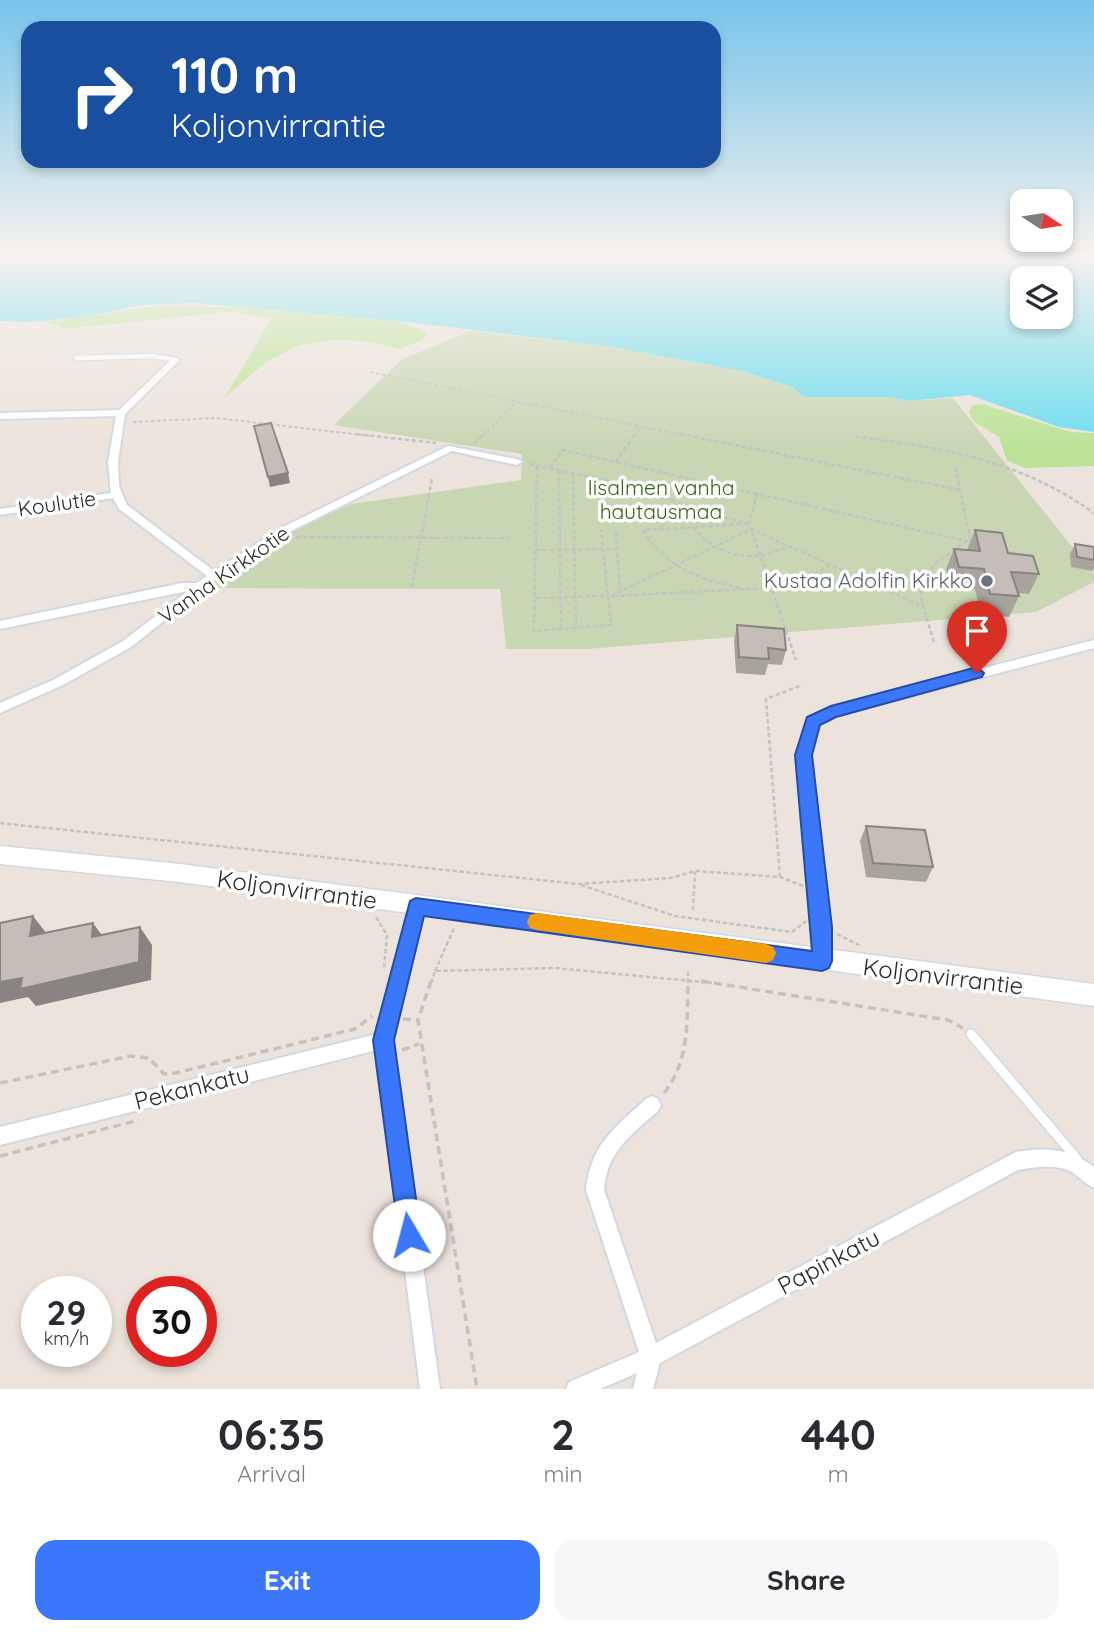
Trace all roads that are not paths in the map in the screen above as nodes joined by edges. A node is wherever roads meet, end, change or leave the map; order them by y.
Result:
1 (76, 358) dead end
2 (176, 360) joint
3 (0, 416) edge
4 (120, 418) junction
5 (517, 462) road end
6 (115, 495) junction
7 (0, 512) edge
8 (214, 576) junction
9 (200, 587) junction
10 (0, 625) edge
11 (1094, 643) edge
12 (0, 708) edge
13 (0, 855) edge
14 (416, 907) junction
15 (822, 961) junction
16 (1094, 995) edge
17 (971, 1034) road end
18 (384, 1040) junction
19 (652, 1105) road end
20 (0, 1136) edge
21 (1089, 1174) edge
22 (651, 1357) junction
23 (430, 1389) edge
24 (576, 1389) edge
25 (643, 1389) edge

1 - 2 lane
2 - 4 street
3 - 4 street
4 - 6 street
5 - 8 street, Vanha Kirkkotie
6 - 7 street, Koulutie
6 - 8 street
8 - 9 street, Vanha Kirkkotie
9 - 10 street
9 - 12 street, Vanha Kirkkotie
11 - 15 street
13 - 14 main road, Koljonvirrantie
14 - 15 main road, Koljonvirrantie
14 - 18 street
15 - 16 main road, Koljonvirrantie
17 - 21 lane, Papinkatu
18 - 20 street, Pekankatu
18 - 23 street
19 - 22 street
21 - 22 street, Papinkatu
22 - 24 street, Papinkatu
22 - 25 street

